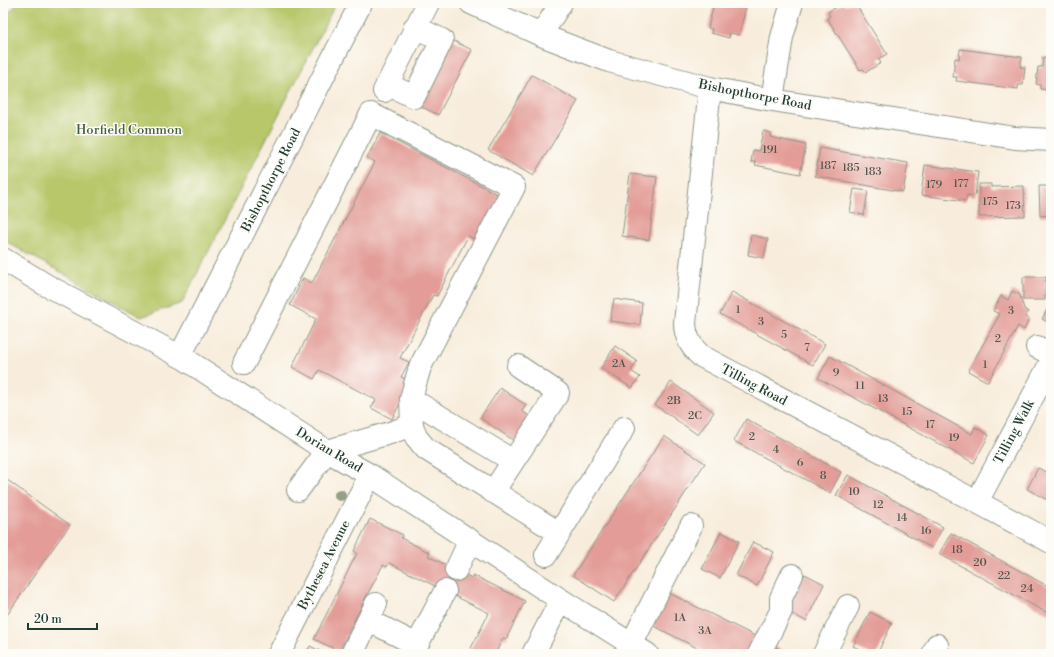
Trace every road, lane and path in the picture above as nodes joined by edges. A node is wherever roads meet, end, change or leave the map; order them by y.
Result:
1 (362, 3) edge
2 (428, 3) edge
3 (471, 3) edge
4 (561, 3) edge
5 (792, 3) edge
6 (415, 27) junction
7 (541, 35) junction
8 (710, 88) junction
9 (772, 100) junction
10 (1051, 140) edge
11 (3, 259) edge
12 (1046, 355) edge
13 (180, 356) junction
14 (244, 363) dead end
15 (518, 366) dead end
16 (411, 399) junction
17 (412, 424) junction
18 (624, 428) dead end
19 (327, 450) junction
20 (513, 461) junction
21 (370, 476) junction
22 (298, 490) dead end
23 (493, 492) junction
24 (977, 502) junction
25 (691, 526) dead end
26 (559, 533) junction
27 (470, 540) junction
28 (1051, 542) edge
29 (546, 555) dead end
30 (456, 570) dead end
31 (792, 575) dead end
32 (445, 591) dead end
33 (561, 600) junction
34 (848, 606) dead end
35 (639, 649) edge
36 (353, 652) dead end
37 (278, 654) edge
38 (533, 654) edge
39 (759, 654) edge
40 (824, 654) edge

1 - 13 street, Bishopthorpe Road
2 - 6 street
3 - 7 street, Bishopthorpe Road
4 - 7 street
5 - 9 street
6 - 6 street
7 - 8 street, Bishopthorpe Road
8 - 9 street, Bishopthorpe Road
8 - 24 street, Tilling Road
9 - 10 street, Bishopthorpe Road
11 - 13 street, Dorian Road
12 - 24 street, Tilling Walk
13 - 19 street, Dorian Road
14 - 16 street
15 - 20 street
16 - 17 street
16 - 20 street
17 - 19 street
17 - 23 street
18 - 26 street
19 - 21 street, Dorian Road
19 - 22 street
20 - 23 street
21 - 27 street, Dorian Road
21 - 37 street, Bythesea Avenue
23 - 26 street
24 - 28 street, Tilling Road
25 - 35 street
26 - 29 street
27 - 30 street
27 - 33 street, Dorian Road
31 - 39 street
32 - 36 street
33 - 35 street, Dorian Road
33 - 38 street
34 - 40 street

